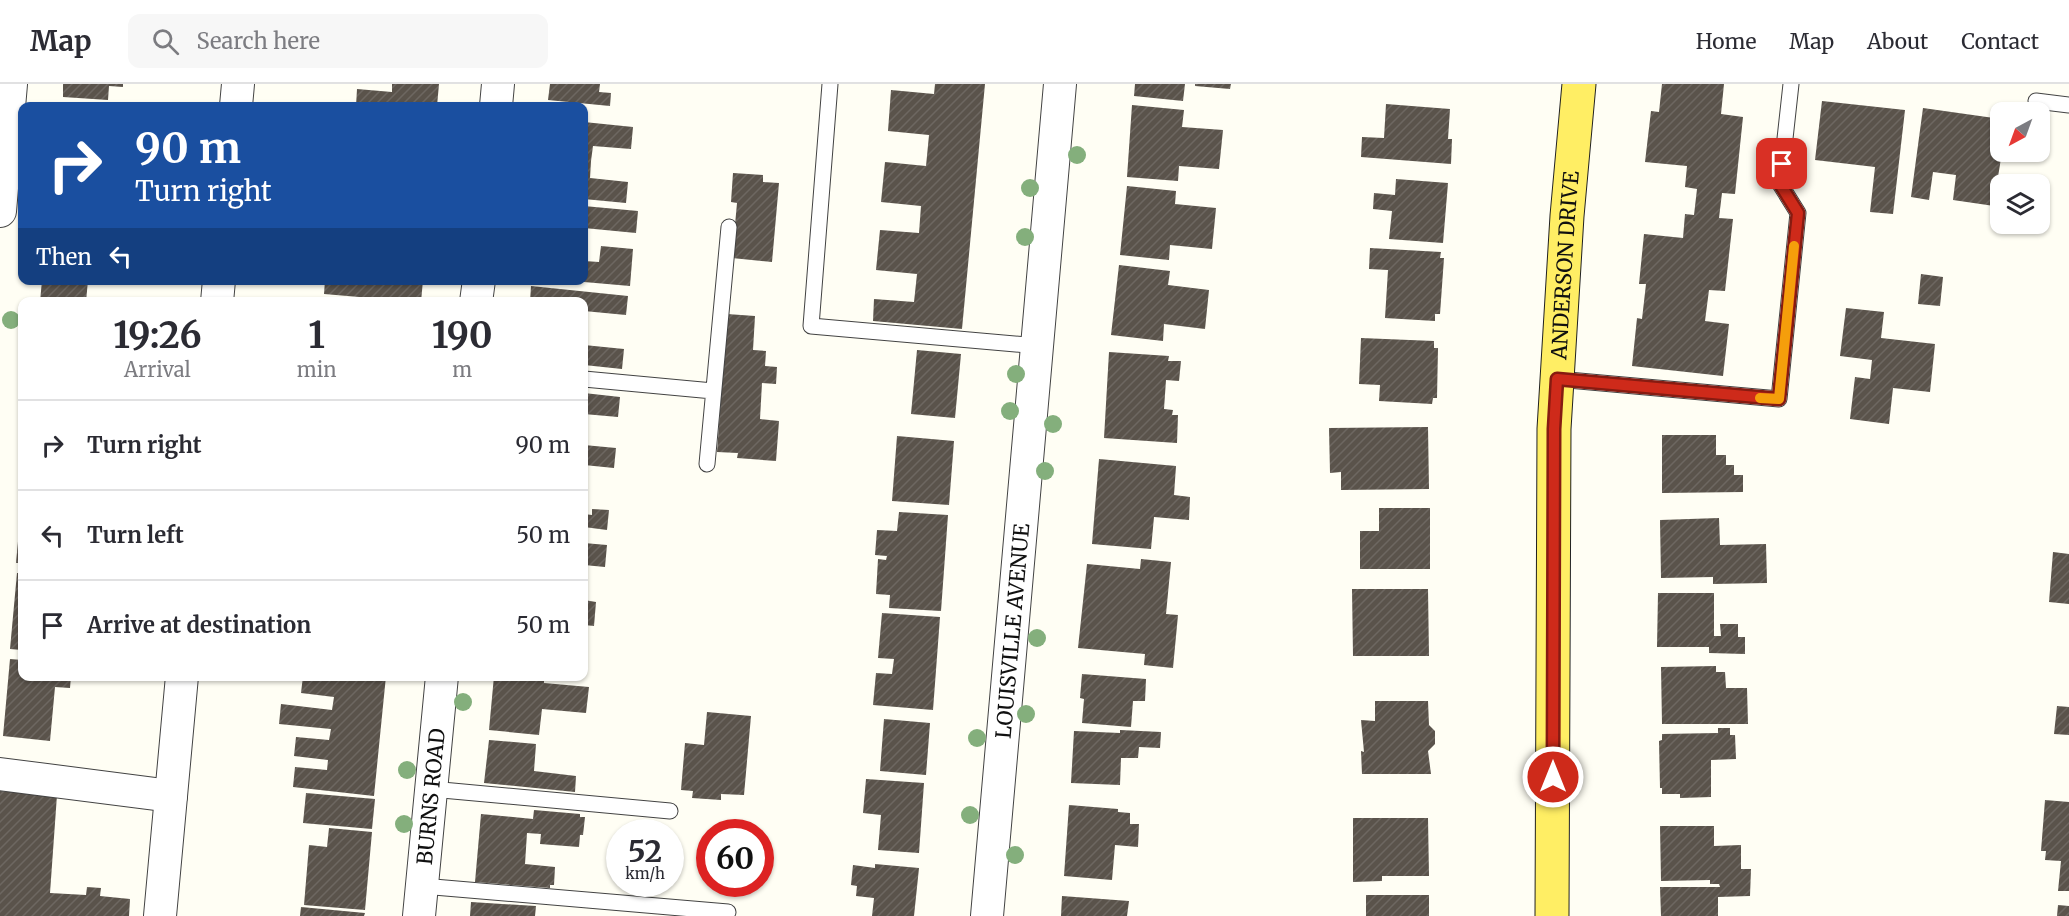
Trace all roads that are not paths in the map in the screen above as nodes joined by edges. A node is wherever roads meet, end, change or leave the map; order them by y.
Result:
1 (11, 84) edge
2 (238, 84) edge
3 (498, 84) edge
4 (830, 84) edge
5 (1060, 84) edge
6 (1579, 84) edge
7 (1791, 84) edge
8 (2036, 101) dead end
9 (236, 102) edge
10 (496, 102) edge
11 (2069, 105) edge
12 (0, 211) edge
13 (729, 227) dead end
14 (1038, 346) junction
15 (588, 379) edge
16 (1557, 379) junction
17 (713, 391) junction
18 (707, 464) dead end
19 (182, 681) edge
20 (442, 681) edge
21 (0, 774) edge
22 (431, 789) junction
23 (171, 795) junction
24 (670, 812) dead end
25 (421, 901) edge
26 (728, 912) dead end
27 (160, 916) edge
28 (987, 916) edge
29 (1552, 916) edge

1 - 12 street
2 - 9 street
3 - 10 street
4 - 14 lane
5 - 14 street, LOUISVILLE AVENUE
6 - 16 main road, ANDERSON DRIVE
7 - 16 lane
8 - 11 lane
13 - 17 lane
14 - 28 street, LOUISVILLE AVENUE
15 - 17 lane
16 - 29 main road, ANDERSON DRIVE
17 - 18 lane
19 - 23 street
20 - 22 street, BURNS ROAD
21 - 23 street
22 - 24 lane
22 - 25 street, BURNS ROAD
23 - 27 street
25 - 26 lane

